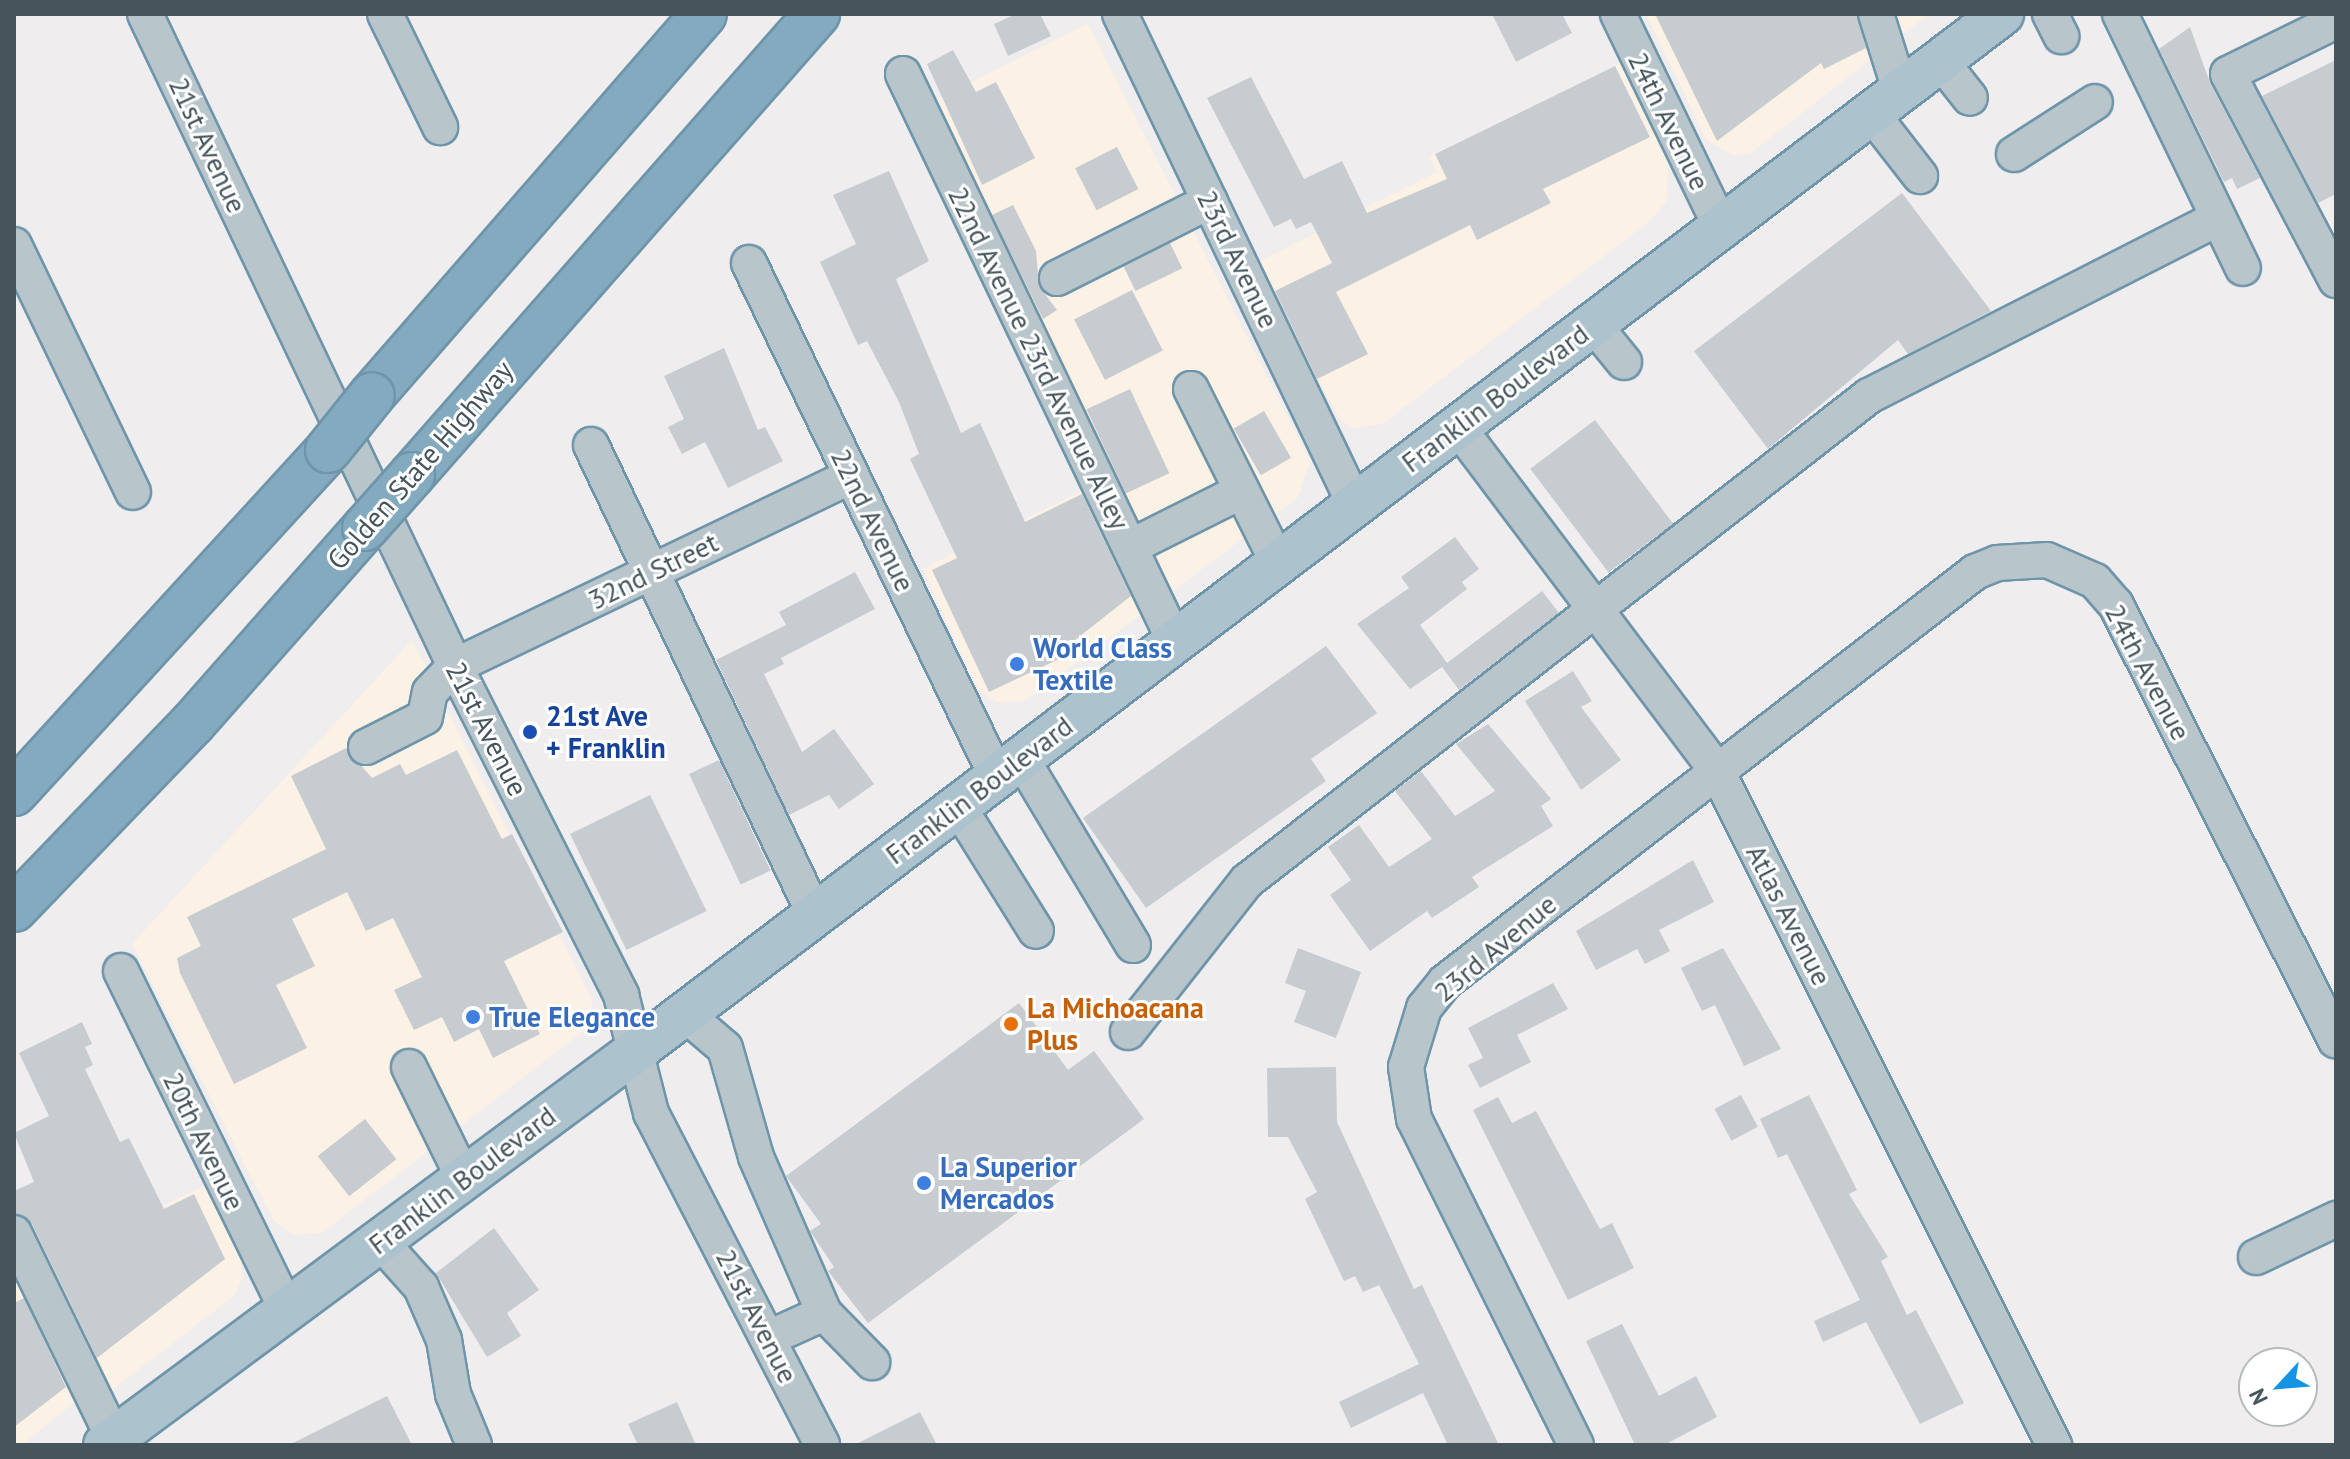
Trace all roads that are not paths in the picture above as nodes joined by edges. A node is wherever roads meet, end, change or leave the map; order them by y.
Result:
1 (145, 14) edge
2 (385, 14) edge
3 (704, 14) edge
4 (817, 14) edge
5 (1120, 14) edge
6 (1618, 14) edge
7 (1876, 14) edge
8 (2121, 14) edge
9 (1988, 18) edge
10 (2336, 21) edge
11 (1940, 60) junction
12 (903, 74) dead end
13 (1970, 98) dead end
14 (1886, 102) junction
15 (2095, 102) dead end
16 (440, 127) dead end
17 (2014, 154) dead end
18 (1920, 176) dead end
19 (1210, 201) junction
20 (2202, 226) dead end
21 (1721, 227) junction
22 (14, 245) edge
23 (749, 263) dead end
24 (2243, 268) dead end
25 (1057, 278) dead end
26 (2336, 280) edge
27 (1593, 324) junction
28 (1624, 362) dead end
29 (1191, 389) dead end
30 (1458, 427) junction
31 (591, 445) dead end
32 (851, 476) junction
33 (1242, 491) junction
34 (133, 492) dead end
35 (1355, 505) junction
36 (1130, 547) junction
37 (1278, 563) junction
38 (651, 571) junction
39 (1596, 609) junction
40 (1175, 642) junction
41 (455, 666) junction
42 (366, 747) dead end
43 (1009, 768) junction
44 (1717, 771) junction
45 (14, 793) edge
46 (958, 806) junction
47 (14, 909) edge
48 (815, 915) junction
49 (1036, 931) dead end
50 (1133, 945) dead end
51 (121, 971) dead end
52 (685, 1014) junction
53 (1128, 1032) dead end
54 (2336, 1041) edge
55 (633, 1053) junction
56 (409, 1067) dead end
57 (464, 1179) junction
58 (2336, 1219) edge
59 (14, 1233) edge
60 (380, 1241) junction
61 (2256, 1257) dead end
62 (287, 1310) junction
63 (824, 1313) junction
64 (769, 1338) junction
65 (872, 1362) dead end
66 (110, 1442) edge
67 (474, 1445) edge
68 (822, 1445) edge
69 (1576, 1445) edge
70 (2054, 1445) edge

1 - 41 street, 21st Avenue
2 - 16 street
3 - 45 highway, bridge
4 - 47 highway, Golden State Highway, bridge
5 - 19 street, 23rd Avenue
6 - 21 street, 24th Avenue
7 - 14 street
8 - 24 street
9 - 11 main road, Franklin Boulevard
10 - 26 street
11 - 13 street
11 - 14 main road, Franklin Boulevard
12 - 36 street, 22nd Avenue 23rd Avenue Alley
14 - 18 street
14 - 21 main road, Franklin Boulevard
15 - 17 street
19 - 25 street
19 - 35 street, 23rd Avenue
20 - 39 street
21 - 27 main road, Franklin Boulevard
22 - 34 street
23 - 32 street, 22nd Avenue
27 - 28 street
27 - 30 main road, Franklin Boulevard
29 - 33 street
30 - 35 main road, Franklin Boulevard
30 - 39 street, Atlas Avenue
31 - 38 street
32 - 38 street, 32nd Street
32 - 43 street, 22nd Avenue
33 - 36 street
33 - 37 street
35 - 37 main road, Franklin Boulevard
36 - 40 street, 22nd Avenue 23rd Avenue Alley
37 - 40 main road, Franklin Boulevard
38 - 41 street, 32nd Street
38 - 48 street
39 - 44 street, Atlas Avenue
39 - 53 street
40 - 43 main road, Franklin Boulevard
41 - 42 street
41 - 55 street, 21st Avenue
43 - 46 main road, Franklin Boulevard
43 - 50 street, 22nd Avenue
44 - 54 street, 24th Avenue
44 - 69 street, 23rd Avenue
44 - 70 street, Atlas Avenue
46 - 48 main road, Franklin Boulevard
46 - 49 street
48 - 52 main road, Franklin Boulevard
51 - 62 street, 20th Avenue
52 - 55 main road, Franklin Boulevard
52 - 63 street
55 - 57 main road, Franklin Boulevard
55 - 64 street, 21st Avenue
56 - 57 street
57 - 60 main road, Franklin Boulevard
58 - 61 street
59 - 66 street
60 - 62 main road, Franklin Boulevard
60 - 67 street
62 - 66 main road, Franklin Boulevard
63 - 64 street
63 - 65 street
64 - 68 street, 21st Avenue

